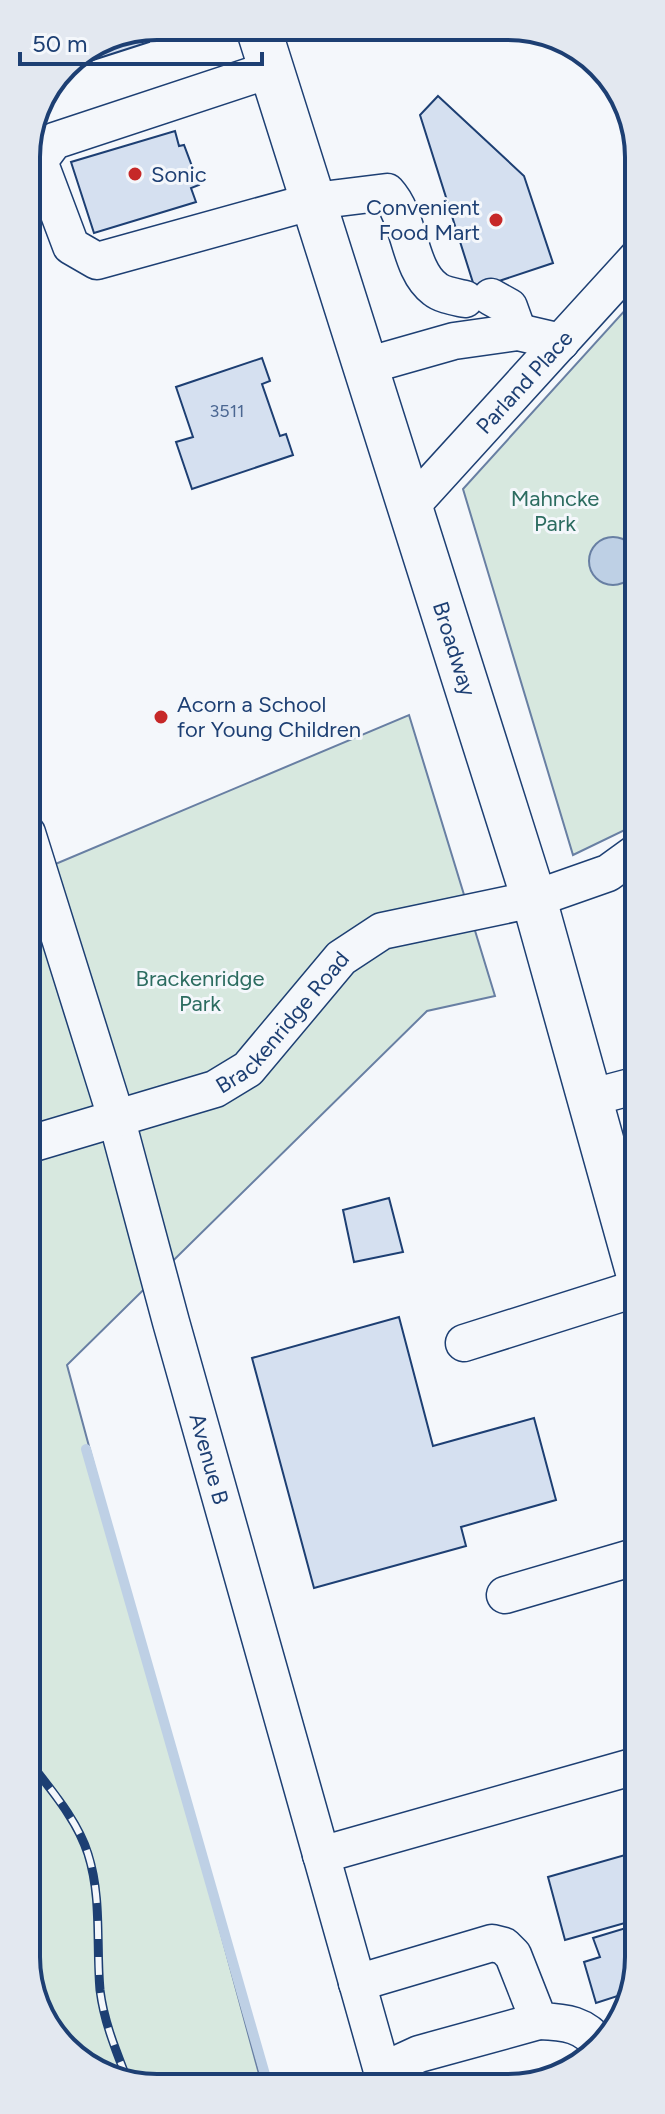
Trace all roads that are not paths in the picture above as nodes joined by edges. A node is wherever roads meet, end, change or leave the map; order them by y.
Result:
1 (262, 40) edge
2 (272, 69) junction
3 (40, 160) edge
4 (40, 187) edge
5 (314, 201) junction
6 (625, 271) edge
7 (518, 332) junction
8 (561, 342) junction
9 (366, 366) junction
10 (411, 506) junction
11 (625, 861) edge
12 (40, 874) edge
13 (534, 899) junction
14 (625, 1088) edge
15 (589, 1098) junction
16 (116, 1117) junction
17 (40, 1141) edge
18 (625, 1226) edge
19 (625, 1292) edge
20 (464, 1343) dead end
21 (625, 1560) edge
22 (505, 1595) dead end
23 (625, 1769) edge
24 (321, 1855) junction
25 (357, 1983) junction
26 (539, 2021) junction
27 (593, 2037) edge
28 (383, 2074) edge
29 (390, 2074) edge

1 - 2 main road, Broadway
2 - 3 street
2 - 5 main road, Broadway
4 - 5 street
5 - 7 street
5 - 9 main road, Broadway
6 - 8 street, Parland Place
7 - 8 street
7 - 9 street
8 - 10 street, Parland Place
9 - 10 main road, Broadway
10 - 13 main road, Broadway
11 - 13 street, Brackenridge Road
12 - 16 street, Avenue B
13 - 15 main road, Broadway
13 - 16 street, Brackenridge Road
14 - 15 street
15 - 18 main road, Broadway
16 - 17 street, Brackenridge Road
16 - 24 street, Avenue B
19 - 20 street
21 - 22 street
23 - 24 street
24 - 25 street, Avenue B
25 - 26 street
25 - 28 street, Avenue B
26 - 27 street
26 - 29 street

